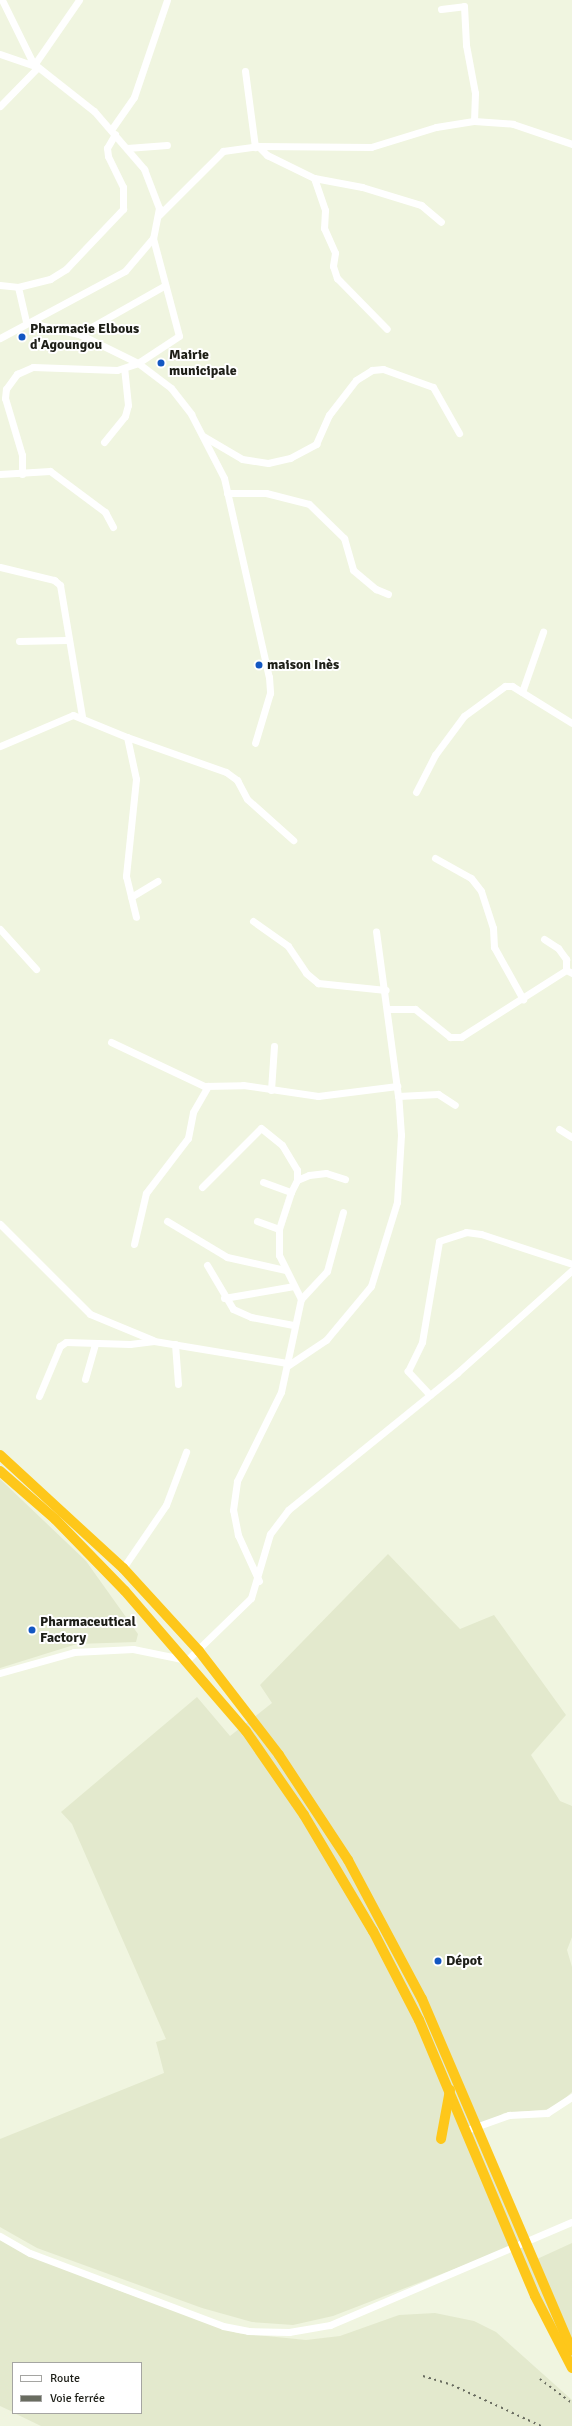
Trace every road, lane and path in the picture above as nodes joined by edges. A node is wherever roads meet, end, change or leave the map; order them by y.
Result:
1 (2, 0) edge
2 (79, 0) edge
3 (167, 0) edge
4 (465, 3) edge
5 (441, 9) dead end
6 (0, 54) edge
7 (36, 66) junction
8 (245, 71) dead end
9 (0, 106) edge
10 (474, 121) junction
11 (113, 132) junction
12 (572, 144) edge
13 (167, 145) dead end
14 (256, 146) junction
15 (127, 148) junction
16 (314, 178) junction
17 (158, 216) junction
18 (441, 222) dead end
19 (153, 238) junction
20 (0, 285) edge
21 (164, 286) junction
22 (18, 287) junction
23 (26, 322) junction
24 (387, 329) dead end
25 (79, 334) junction
26 (0, 338) edge
27 (138, 363) junction
28 (124, 368) junction
29 (459, 433) dead end
30 (203, 436) junction
31 (104, 442) dead end
32 (0, 474) edge
33 (22, 474) junction
34 (227, 493) junction
35 (113, 527) dead end
36 (0, 567) edge
37 (388, 594) dead end
38 (542, 632) dead end
39 (67, 640) junction
40 (19, 641) dead end
41 (522, 692) junction
42 (82, 716) junction
43 (572, 723) edge
44 (127, 737) junction
45 (255, 743) dead end
46 (0, 746) edge
47 (416, 792) dead end
48 (293, 840) dead end
49 (435, 858) dead end
50 (158, 881) dead end
51 (131, 897) junction
52 (136, 917) dead end
53 (252, 921) dead end
54 (0, 929) edge
55 (376, 931) dead end
56 (544, 939) dead end
57 (36, 969) dead end
58 (569, 972) edge
59 (386, 990) junction
60 (523, 1000) junction
61 (389, 1009) junction
62 (111, 1042) dead end
63 (274, 1046) dead end
64 (208, 1086) junction
65 (397, 1086) junction
66 (271, 1090) junction
67 (398, 1096) junction
68 (455, 1105) dead end
69 (559, 1129) dead end
70 (572, 1137) edge
71 (345, 1179) dead end
72 (297, 1180) junction
73 (263, 1182) dead end
74 (202, 1187) dead end
75 (290, 1192) junction
76 (343, 1212) dead end
77 (167, 1221) dead end
78 (257, 1221) dead end
79 (0, 1224) edge
80 (279, 1229) junction
81 (134, 1244) dead end
82 (572, 1264) edge
83 (207, 1265) dead end
84 (285, 1270) junction
85 (572, 1270) edge
86 (294, 1286) junction
87 (224, 1298) junction
88 (301, 1299) junction
89 (293, 1324) junction
90 (154, 1340) junction
91 (95, 1344) junction
92 (175, 1344) junction
93 (287, 1364) junction
94 (85, 1379) dead end
95 (178, 1384) dead end
96 (430, 1395) junction
97 (39, 1396) dead end
98 (186, 1452) dead end
99 (0, 1455) edge
100 (0, 1472) edge
101 (123, 1568) junction
102 (259, 1581) junction
103 (199, 1651) junction
104 (187, 1660) junction
105 (0, 1673) edge
106 (450, 2090) junction
107 (572, 2097) edge
108 (471, 2128) junction
109 (441, 2139) dead end
110 (572, 2222) edge
111 (0, 2236) edge
112 (520, 2246) junction
113 (572, 2350) edge
114 (572, 2368) edge

1 - 7 street
2 - 7 street
3 - 11 street
4 - 5 street
4 - 10 street
6 - 7 street
7 - 9 street
7 - 11 street
8 - 14 street
10 - 12 street
10 - 14 street
11 - 15 street
11 - 22 street
13 - 15 street
14 - 16 street
14 - 17 street
15 - 17 street
16 - 18 street
16 - 24 street
17 - 19 street
19 - 21 street
19 - 23 street
20 - 22 street
21 - 25 street
21 - 27 street
22 - 23 street
23 - 25 street
23 - 26 street
25 - 27 street
27 - 28 street
27 - 30 street
28 - 31 street
28 - 33 street
29 - 30 street
30 - 34 street
32 - 33 street
33 - 35 street
34 - 37 street
34 - 45 street
36 - 39 street
38 - 41 street
39 - 40 street
39 - 42 street
41 - 43 street
41 - 47 street
42 - 44 street
42 - 46 street
44 - 48 street
44 - 51 street
49 - 60 street
50 - 51 street
51 - 52 street
53 - 59 street
54 - 57 street
55 - 59 street
56 - 58 street
58 - 60 street
59 - 61 street
60 - 61 street
61 - 65 street
62 - 64 street
63 - 66 street
64 - 66 street
64 - 81 street
65 - 66 street
65 - 67 street
67 - 68 street
67 - 93 street
69 - 70 street
71 - 72 street
72 - 74 street
72 - 75 street
73 - 75 street
75 - 80 street
76 - 88 street
77 - 84 street
78 - 80 street
79 - 90 street
80 - 84 street
82 - 96 street
83 - 87 street
84 - 86 street
85 - 96 street
86 - 87 street
86 - 88 street
87 - 89 street
88 - 89 street
89 - 93 street
90 - 91 street
90 - 92 street
91 - 94 street
91 - 97 street
92 - 93 street
92 - 95 street
93 - 102 street
96 - 102 street
98 - 101 street
99 - 101 highway
100 - 104 highway
101 - 103 highway
102 - 103 street
103 - 104 street
103 - 108 highway
104 - 105 street
104 - 106 highway
106 - 108 highway
106 - 109 highway
107 - 108 street
108 - 112 highway
110 - 112 street
111 - 112 street
112 - 113 highway
112 - 114 highway

